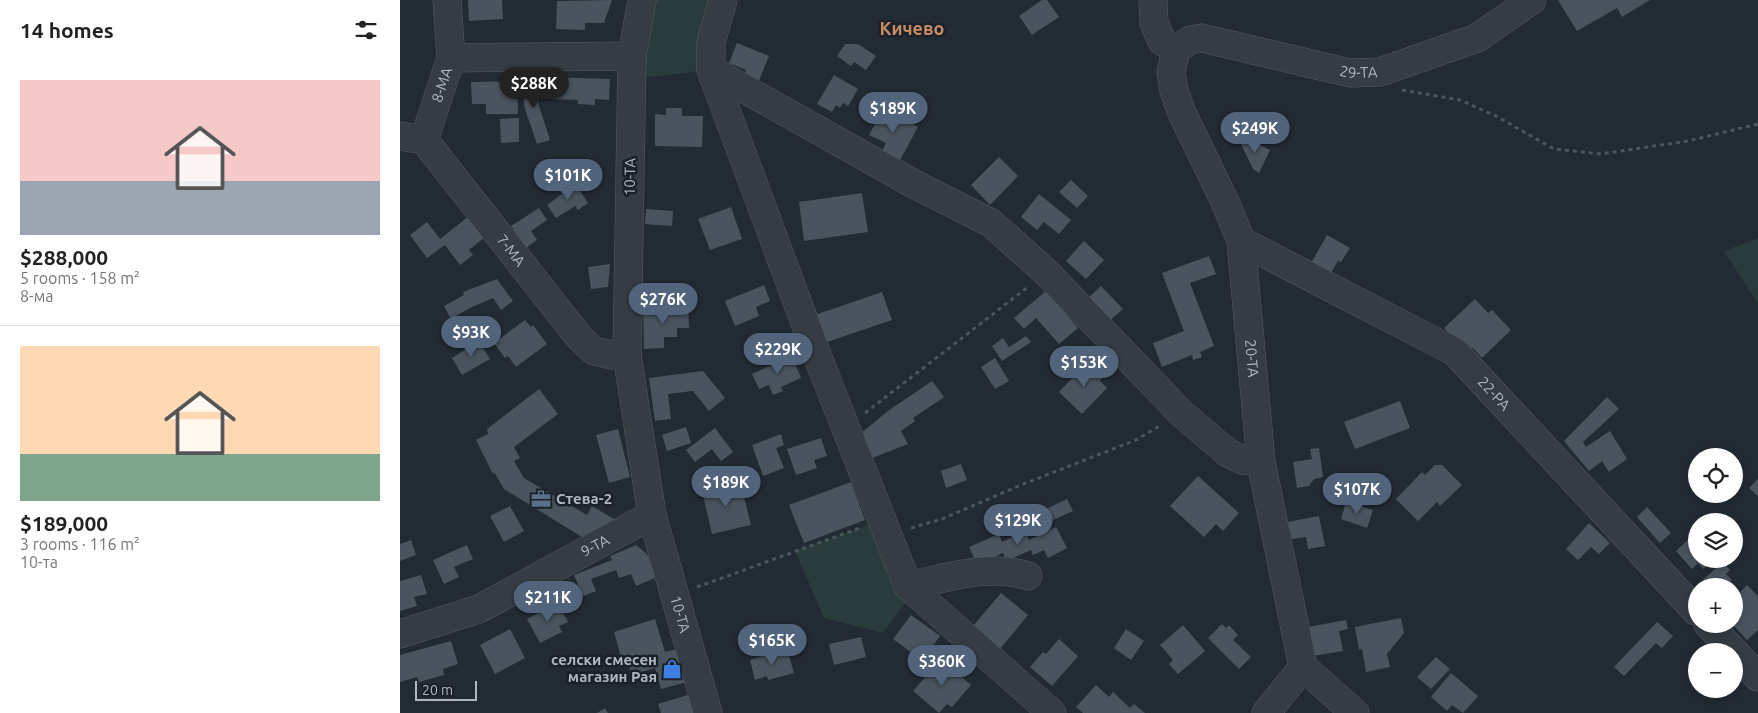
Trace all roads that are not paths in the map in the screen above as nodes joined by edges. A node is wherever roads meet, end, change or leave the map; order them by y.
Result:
1 (447, 0) edge
2 (642, 0) edge
3 (723, 0) edge
4 (1153, 0) edge
5 (1532, 0) edge
6 (1176, 50) junction
7 (632, 56) junction
8 (452, 58) junction
9 (711, 70) junction
10 (412, 138) edge
11 (1241, 241) junction
12 (627, 355) junction
13 (1260, 462) junction
14 (652, 515) junction
15 (1028, 576) dead end
16 (908, 586) junction
17 (1688, 602) edge
18 (1716, 633) edge
19 (400, 634) edge
20 (1303, 667) junction
21 (1758, 677) edge
22 (708, 713) edge
23 (1052, 713) edge
24 (1266, 713) edge
25 (1355, 713) edge

1 - 8 street, 8-МА
2 - 7 street, 10-ТА
3 - 9 street
4 - 6 street
5 - 6 street, 29-ТА
6 - 11 street, 20-ТА
7 - 8 street
7 - 12 street, 10-ТА
8 - 10 street, 8-МА
9 - 13 street
9 - 16 street
10 - 12 street, 7-МА
11 - 13 street, 20-ТА
11 - 17 street, 22-РА
12 - 14 street, 10-ТА
13 - 20 street, 20-ТА
14 - 19 street, 9-ТА
14 - 22 street, 10-ТА
15 - 16 street
16 - 23 street
18 - 21 street
20 - 24 street
20 - 25 street

